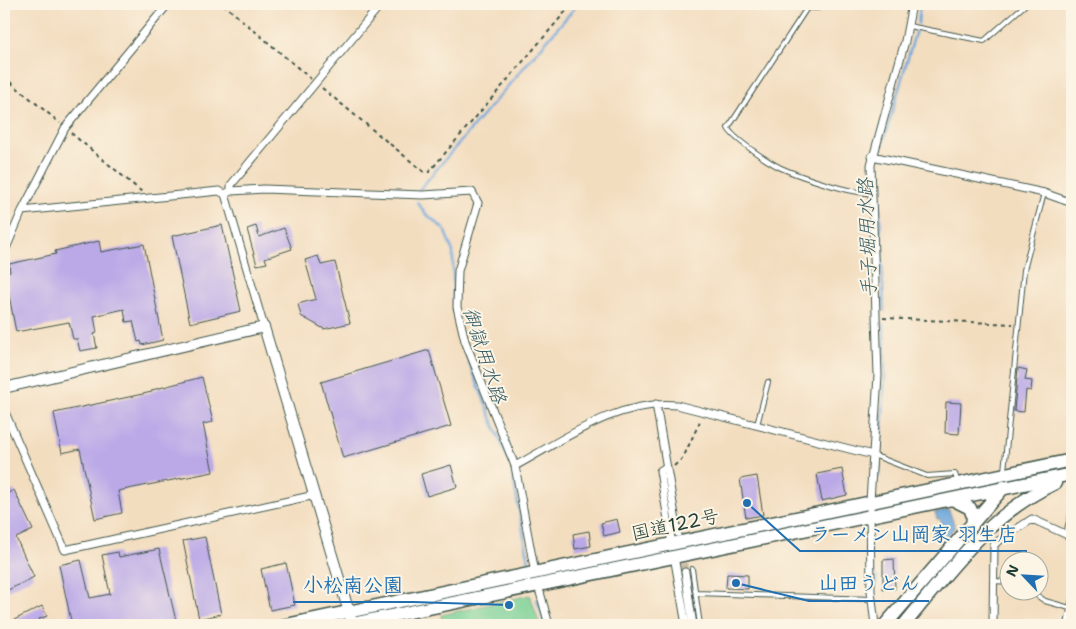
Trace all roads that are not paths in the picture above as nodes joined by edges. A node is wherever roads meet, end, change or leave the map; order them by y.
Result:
1 (168, 4) edge
2 (380, 4) edge
3 (822, 4) edge
4 (912, 4) edge
5 (1026, 4) edge
6 (909, 26) junction
7 (872, 156) junction
8 (228, 192) junction
9 (871, 193) junction
10 (1044, 193) junction
11 (1072, 203) edge
12 (22, 211) junction
13 (4, 253) edge
14 (264, 327) junction
15 (768, 382) dead end
16 (4, 388) edge
17 (656, 404) junction
18 (4, 410) edge
19 (757, 425) junction
20 (873, 455) junction
21 (1072, 460) edge
22 (515, 466) junction
23 (670, 467) junction
24 (1023, 470) junction
25 (1004, 474) junction
26 (1072, 474) edge
27 (958, 483) junction
28 (1003, 489) junction
29 (315, 495) junction
30 (952, 498) junction
31 (870, 501) junction
32 (1072, 511) edge
33 (870, 516) junction
34 (972, 526) junction
35 (1069, 535) edge
36 (675, 544) junction
37 (689, 571) joint
38 (536, 579) junction
39 (994, 581) junction
40 (998, 581) edge
41 (696, 593) junction
42 (1072, 598) edge
43 (872, 599) junction
44 (1048, 602) edge
45 (1070, 608) junction
46 (350, 622) edge
47 (286, 625) edge
48 (549, 625) edge
49 (686, 625) edge
50 (694, 625) edge
51 (700, 625) edge
52 (875, 625) edge
53 (885, 625) edge
54 (904, 625) edge
55 (993, 625) edge
56 (1067, 625) edge

1 - 12 street
2 - 8 street
3 - 9 lane
4 - 6 street
5 - 6 lane
6 - 7 street
7 - 9 street
7 - 10 street
8 - 12 street
8 - 14 street
8 - 22 street
9 - 20 street
10 - 11 street
10 - 25 lane
12 - 13 street
14 - 16 street
14 - 29 street
15 - 19 lane
17 - 19 street
17 - 22 street
17 - 23 street
18 - 29 street
19 - 20 street
20 - 27 lane
20 - 31 street
21 - 24 highway, 国道122号
22 - 38 street
23 - 36 street
23 - 36 street
24 - 25 highway, 国道122号
24 - 28 highway
25 - 27 highway, 国道122号
26 - 28 highway, 国道122号
26 - 54 highway
27 - 31 highway, 国道122号
28 - 30 highway, 国道122号
28 - 34 highway
29 - 46 street
30 - 33 highway, 国道122号
30 - 34 highway
31 - 33 street
31 - 36 highway, 国道122号
32 - 35 lane
33 - 36 highway, 国道122号
33 - 43 street
34 - 53 highway
35 - 39 street
36 - 38 highway, 国道122号
36 - 49 street
37 - 41 lane
37 - 50 street
38 - 46 highway, 国道122号
38 - 48 street
39 - 40 lane
39 - 55 street
41 - 43 lane
41 - 51 lane
42 - 45 lane
43 - 52 street
44 - 45 lane
45 - 56 lane
46 - 47 highway, 国道122号

